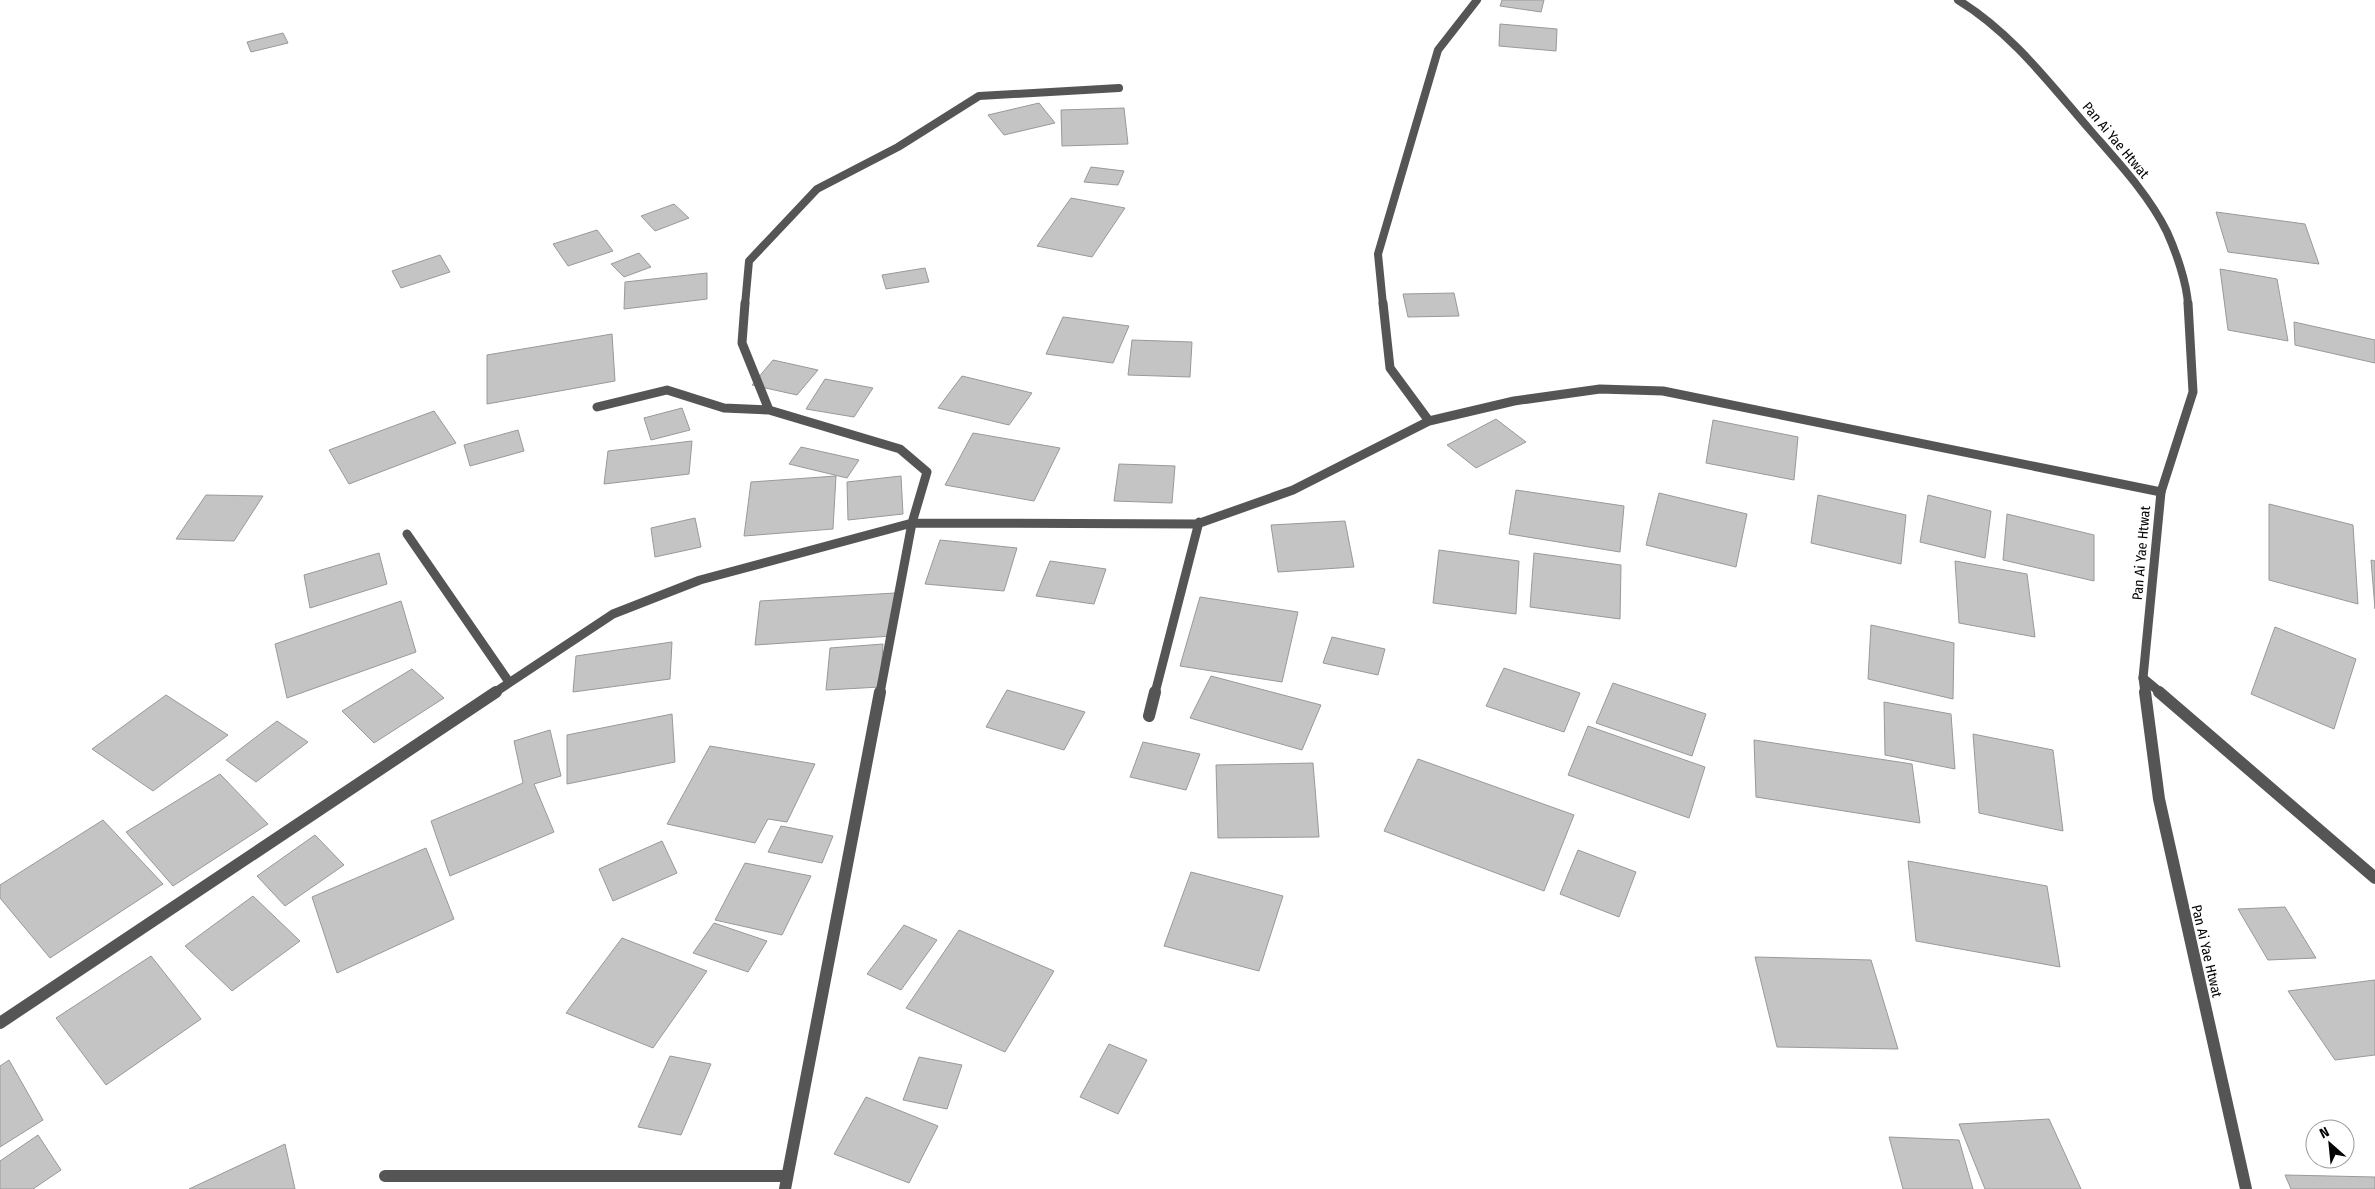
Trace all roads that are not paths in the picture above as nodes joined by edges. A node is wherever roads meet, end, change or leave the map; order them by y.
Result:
1 (1477, 0) edge
2 (1958, 0) edge
3 (1119, 88) dead end
4 (597, 407) dead end
5 (769, 410) junction
6 (1429, 421) junction
7 (2161, 492) junction
8 (1199, 522) junction
9 (912, 523) junction
10 (407, 534) dead end
11 (2143, 678) junction
12 (509, 682) junction
13 (1149, 716) dead end
14 (2375, 878) edge
15 (0, 1023) edge
16 (385, 1176) dead end
17 (785, 1182) edge
18 (2246, 1189) edge

1 - 6 street
2 - 7 street, Pan Ai Yae Htwat
3 - 5 street
4 - 5 street
5 - 9 street
6 - 7 street
6 - 8 street
7 - 11 street, Pan Ai Yae Htwat
8 - 9 street
8 - 13 street
9 - 12 street
9 - 17 street
10 - 12 street
11 - 14 street
11 - 18 street, Pan Ai Yae Htwat
12 - 15 street
16 - 17 street

